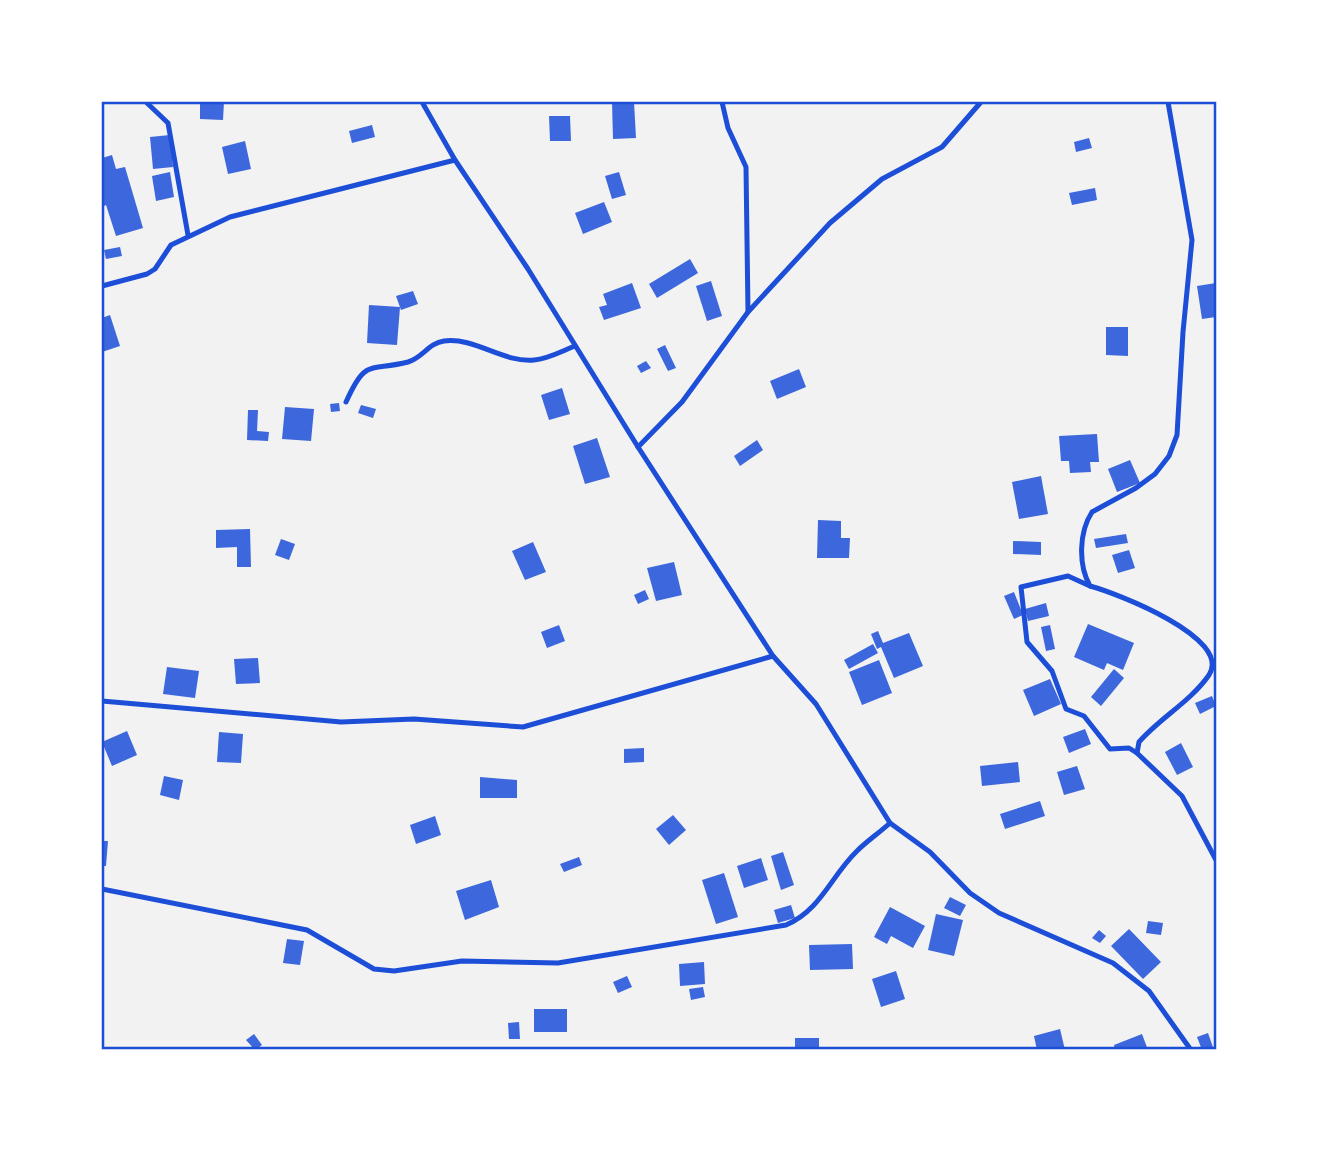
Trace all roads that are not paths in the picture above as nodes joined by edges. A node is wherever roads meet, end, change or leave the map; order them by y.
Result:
1 (145, 102) edge
2 (422, 102) edge
3 (722, 102) edge
4 (981, 102) edge
5 (1168, 102) edge
6 (455, 160) junction
7 (188, 235) junction
8 (102, 286) edge
9 (748, 312) junction
10 (575, 346) junction
11 (346, 402) dead end
12 (638, 447) junction
13 (1090, 586) junction
14 (773, 656) junction
15 (102, 701) edge
16 (1139, 742) junction
17 (1123, 747) junction
18 (1138, 753) junction
19 (890, 823) junction
20 (1216, 860) edge
21 (102, 889) edge
22 (1191, 1049) edge

1 - 7 street
2 - 6 street
3 - 9 street
4 - 9 street
5 - 13 street
6 - 7 street
6 - 10 street
7 - 8 street
9 - 12 street
10 - 11 street
10 - 12 street
12 - 14 street
13 - 16 street
13 - 17 street
14 - 15 street
14 - 19 street
16 - 17 street
16 - 18 street
17 - 18 street
18 - 20 street
19 - 21 street
19 - 22 street

